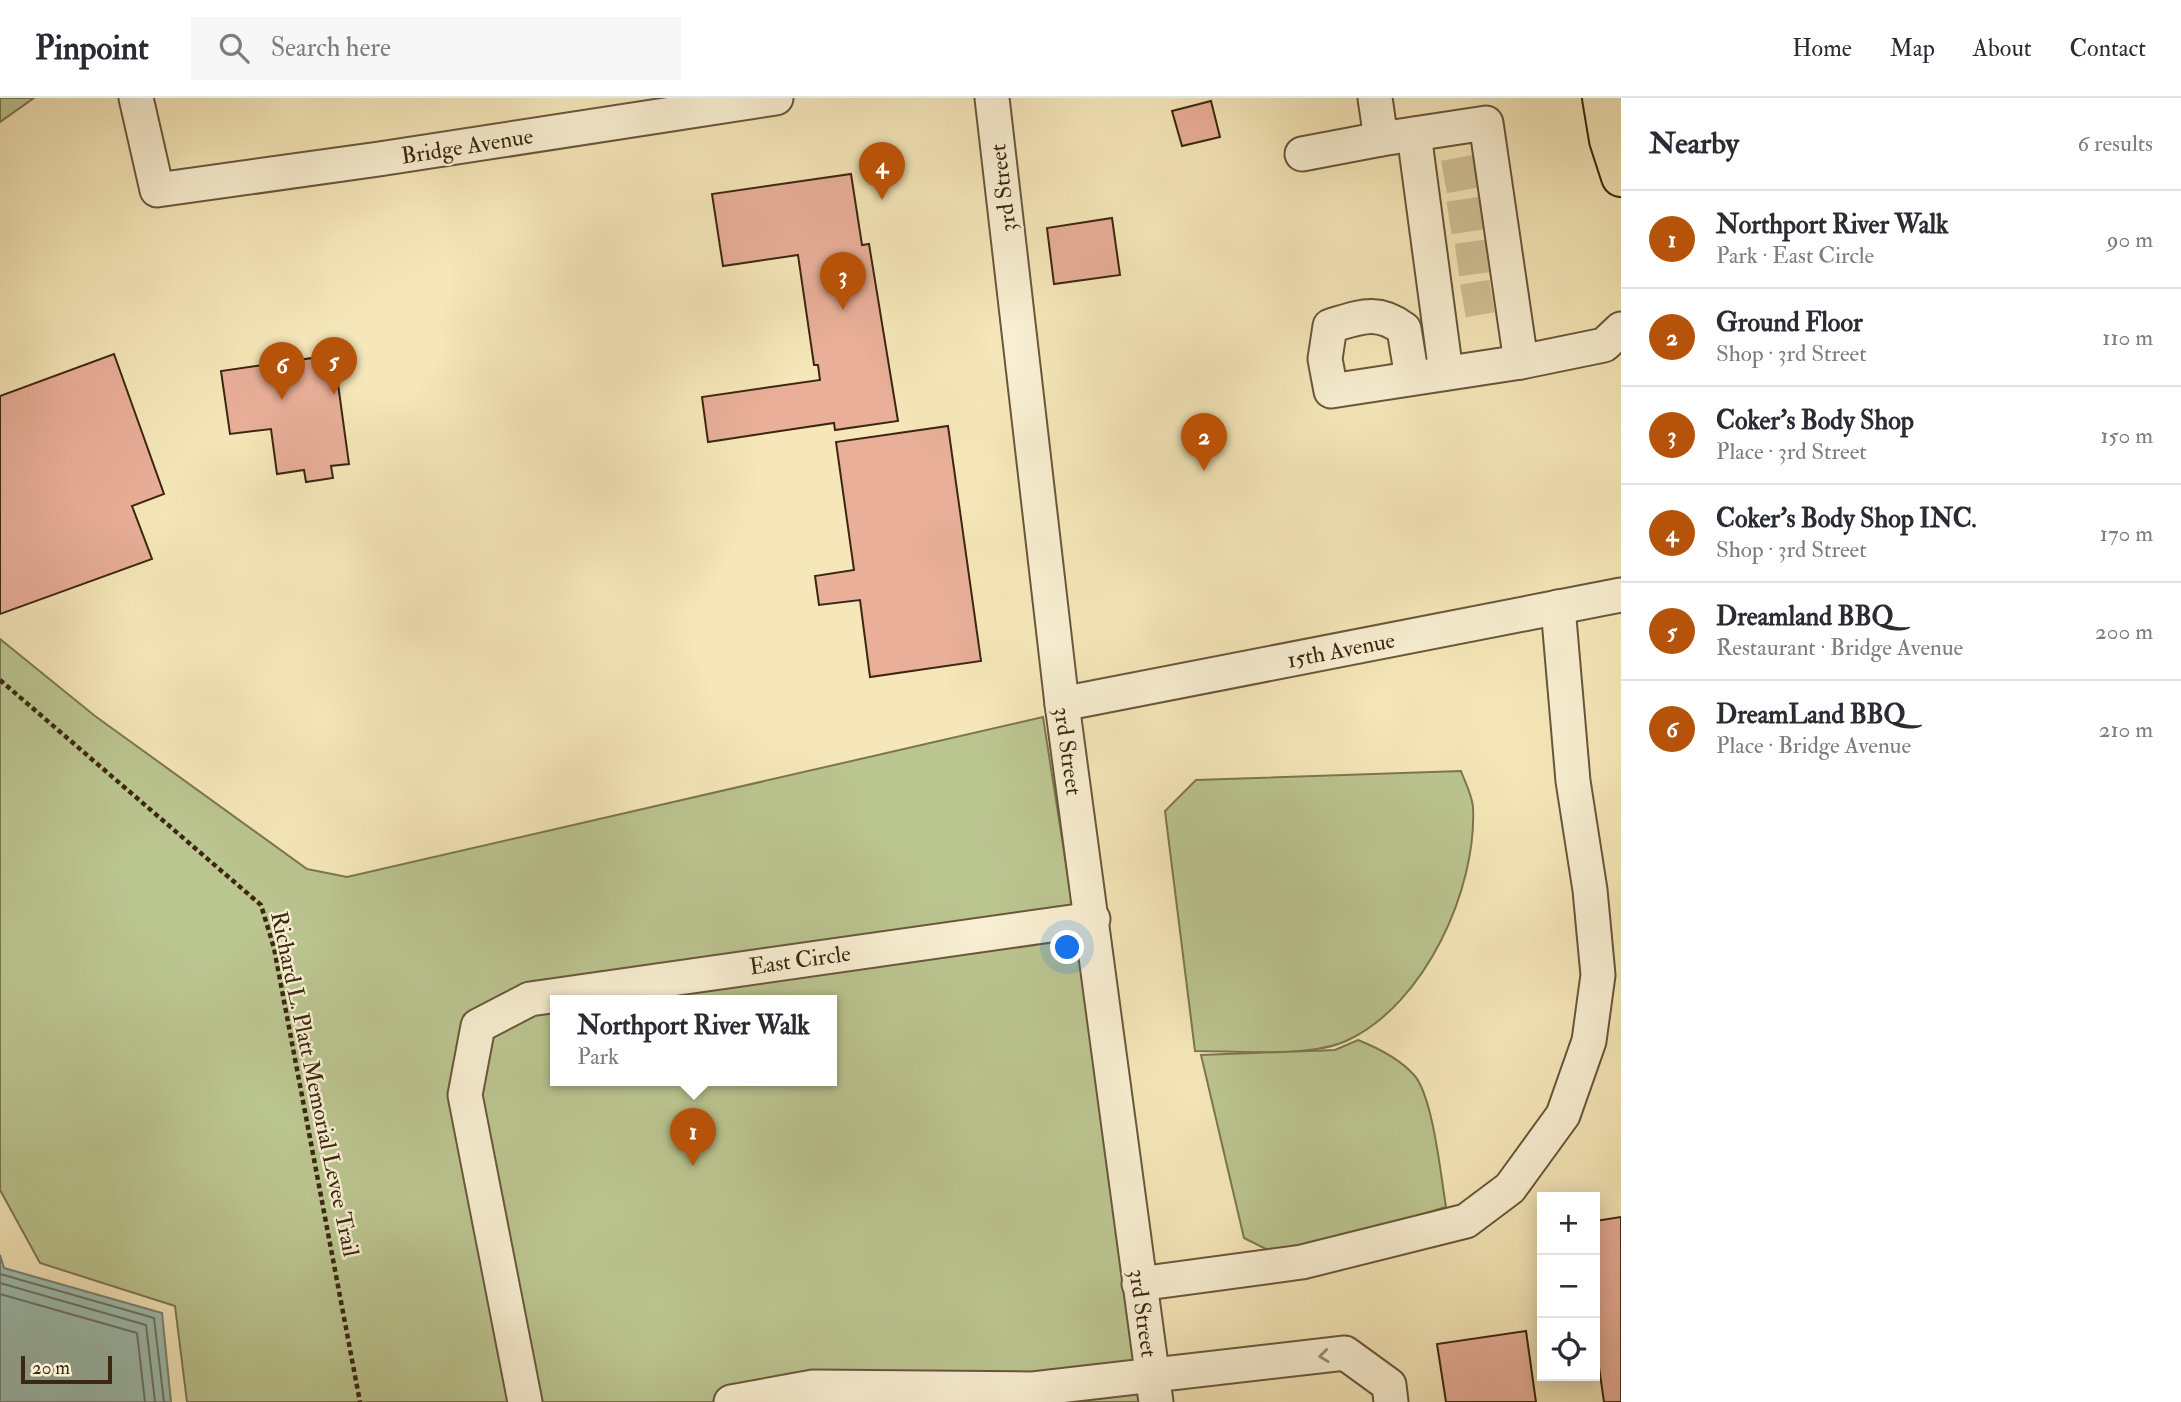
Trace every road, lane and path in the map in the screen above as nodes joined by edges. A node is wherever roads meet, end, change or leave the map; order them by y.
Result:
1 (136, 98) edge
2 (776, 98) edge
3 (992, 98) edge
4 (1375, 98) edge
5 (1602, 98) edge
6 (1414, 134) junction
7 (1615, 138) edge
8 (1381, 139) junction
9 (1302, 154) dead end
10 (1621, 177) edge
11 (1470, 258) junction
12 (1476, 299) junction
13 (1621, 329) edge
14 (1521, 362) junction
15 (1446, 373) junction
16 (1412, 378) dead end
17 (1621, 595) edge
18 (1558, 607) junction
19 (0, 680) edge
20 (1062, 704) junction
21 (1093, 919) junction
22 (558, 995) edge
23 (550, 996) edge
24 (1139, 1284) junction
25 (1154, 1390) edge
26 (360, 1402) edge
27 (524, 1402) edge
28 (731, 1402) edge
29 (1391, 1402) edge

1 - 2 street, Bridge Avenue
3 - 20 street, 3rd Street
4 - 8 street
5 - 7 main road
6 - 8 street
6 - 11 street
6 - 11 street
7 - 10 main road
8 - 9 street
11 - 12 street
11 - 12 street
12 - 14 street
12 - 15 street
13 - 14 street
14 - 15 street
15 - 16 street
17 - 18 street, 15th Avenue
18 - 20 street, 15th Avenue
18 - 24 street
19 - 26 path, Richard L. Platt Memorial Levee Trail
20 - 21 street, 3rd Street
21 - 22 street, East Circle
21 - 24 street, 3rd Street
23 - 27 street, East Circle
24 - 25 street, 3rd Street
25 - 28 street
29 -> 25 street

